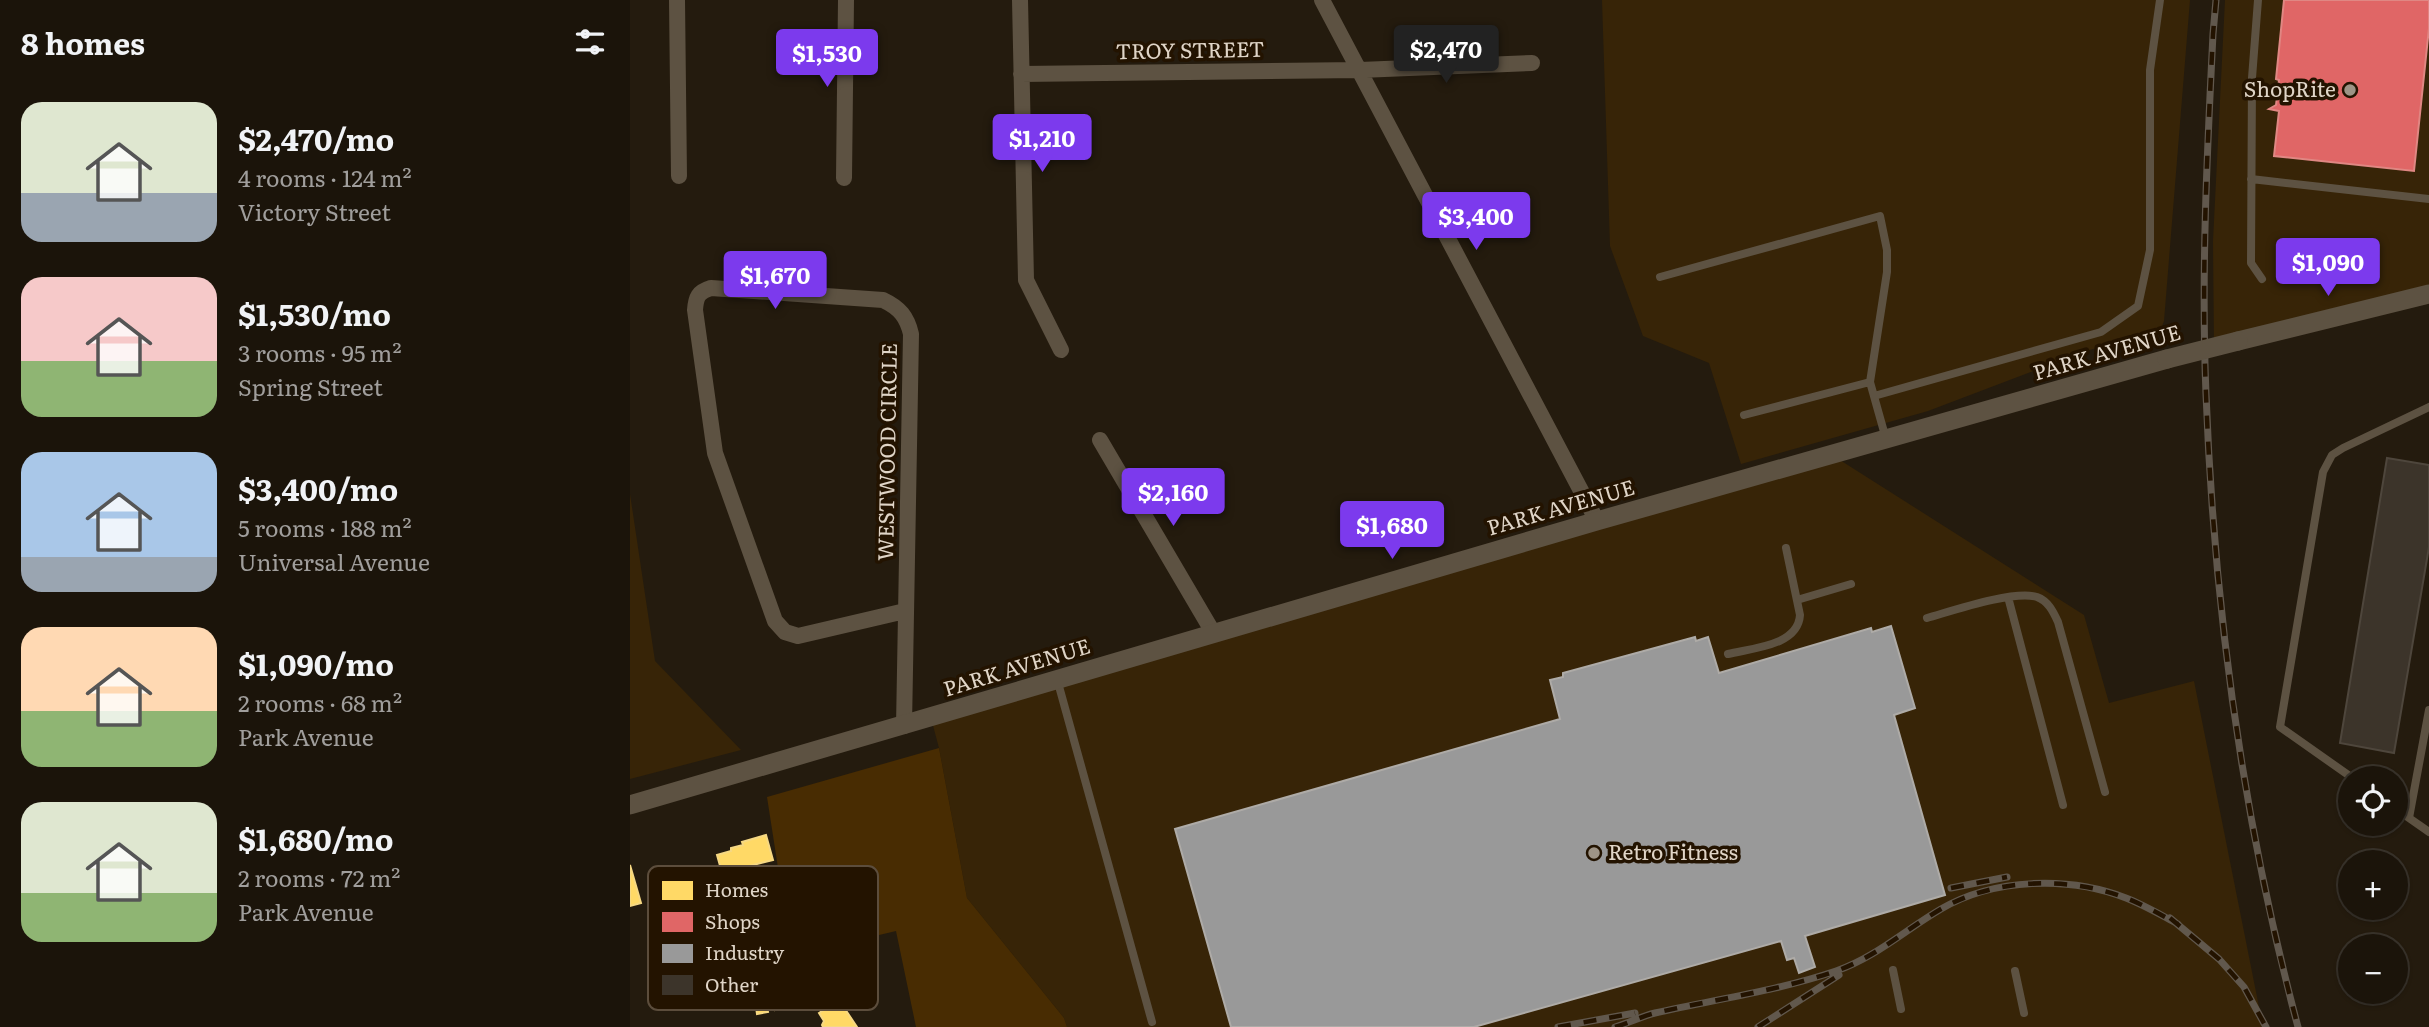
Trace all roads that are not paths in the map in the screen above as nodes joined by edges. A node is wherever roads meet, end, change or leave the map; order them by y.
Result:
1 (677, 0) edge
2 (846, 0) edge
3 (1020, 0) edge
4 (1322, 0) edge
5 (2160, 0) edge
6 (2258, 0) edge
7 (1532, 63) dead end
8 (1360, 70) junction
9 (1021, 74) junction
10 (678, 176) dead end
11 (844, 178) dead end
12 (2251, 179) junction
13 (2429, 199) edge
14 (1660, 277) dead end
15 (2262, 279) dead end
16 (2429, 294) edge
17 (1061, 350) dead end
18 (1870, 382) junction
19 (1874, 396) junction
20 (2429, 407) edge
21 (1744, 415) dead end
22 (1886, 439) junction
23 (1100, 440) dead end
24 (1597, 522) junction
25 (1786, 548) dead end
26 (1851, 584) dead end
27 (2008, 597) junction
28 (1797, 600) junction
29 (905, 611) junction
30 (1927, 618) dead end
31 (1214, 634) junction
32 (1728, 654) dead end
33 (1058, 680) junction
34 (2429, 710) edge
35 (904, 726) junction
36 (2338, 768) edge
37 (2105, 792) dead end
38 (630, 805) edge
39 (2063, 805) dead end
40 (2409, 818) joint
41 (2429, 832) edge
42 (1893, 970) dead end
43 (2015, 971) dead end
44 (1901, 1009) dead end
45 (2024, 1013) dead end
46 (1152, 1022) dead end

1 - 10 street
2 - 11 street
3 - 9 street
4 - 8 street
5 - 19 lane
6 - 12 lane
7 - 8 street, TROY STREET
8 - 9 street, TROY STREET
8 - 24 street
9 - 17 street
12 - 13 lane
12 - 15 lane
14 - 18 lane
16 - 22 street, PARK AVENUE, bridge
18 - 19 lane
18 - 21 lane
19 - 22 lane
20 - 36 lane
22 - 24 street, PARK AVENUE
23 - 31 street
24 - 31 street, PARK AVENUE
25 - 28 lane
26 - 28 lane
27 - 30 lane
27 - 37 lane
27 - 39 lane
28 - 32 lane
29 - 29 street, WESTWOOD CIRCLE
29 - 35 street, WESTWOOD CIRCLE
31 - 33 street, PARK AVENUE
33 - 35 street, PARK AVENUE
33 - 46 lane
34 - 40 lane
35 - 38 street, PARK AVENUE
40 - 41 lane
42 - 44 lane
43 - 45 lane

